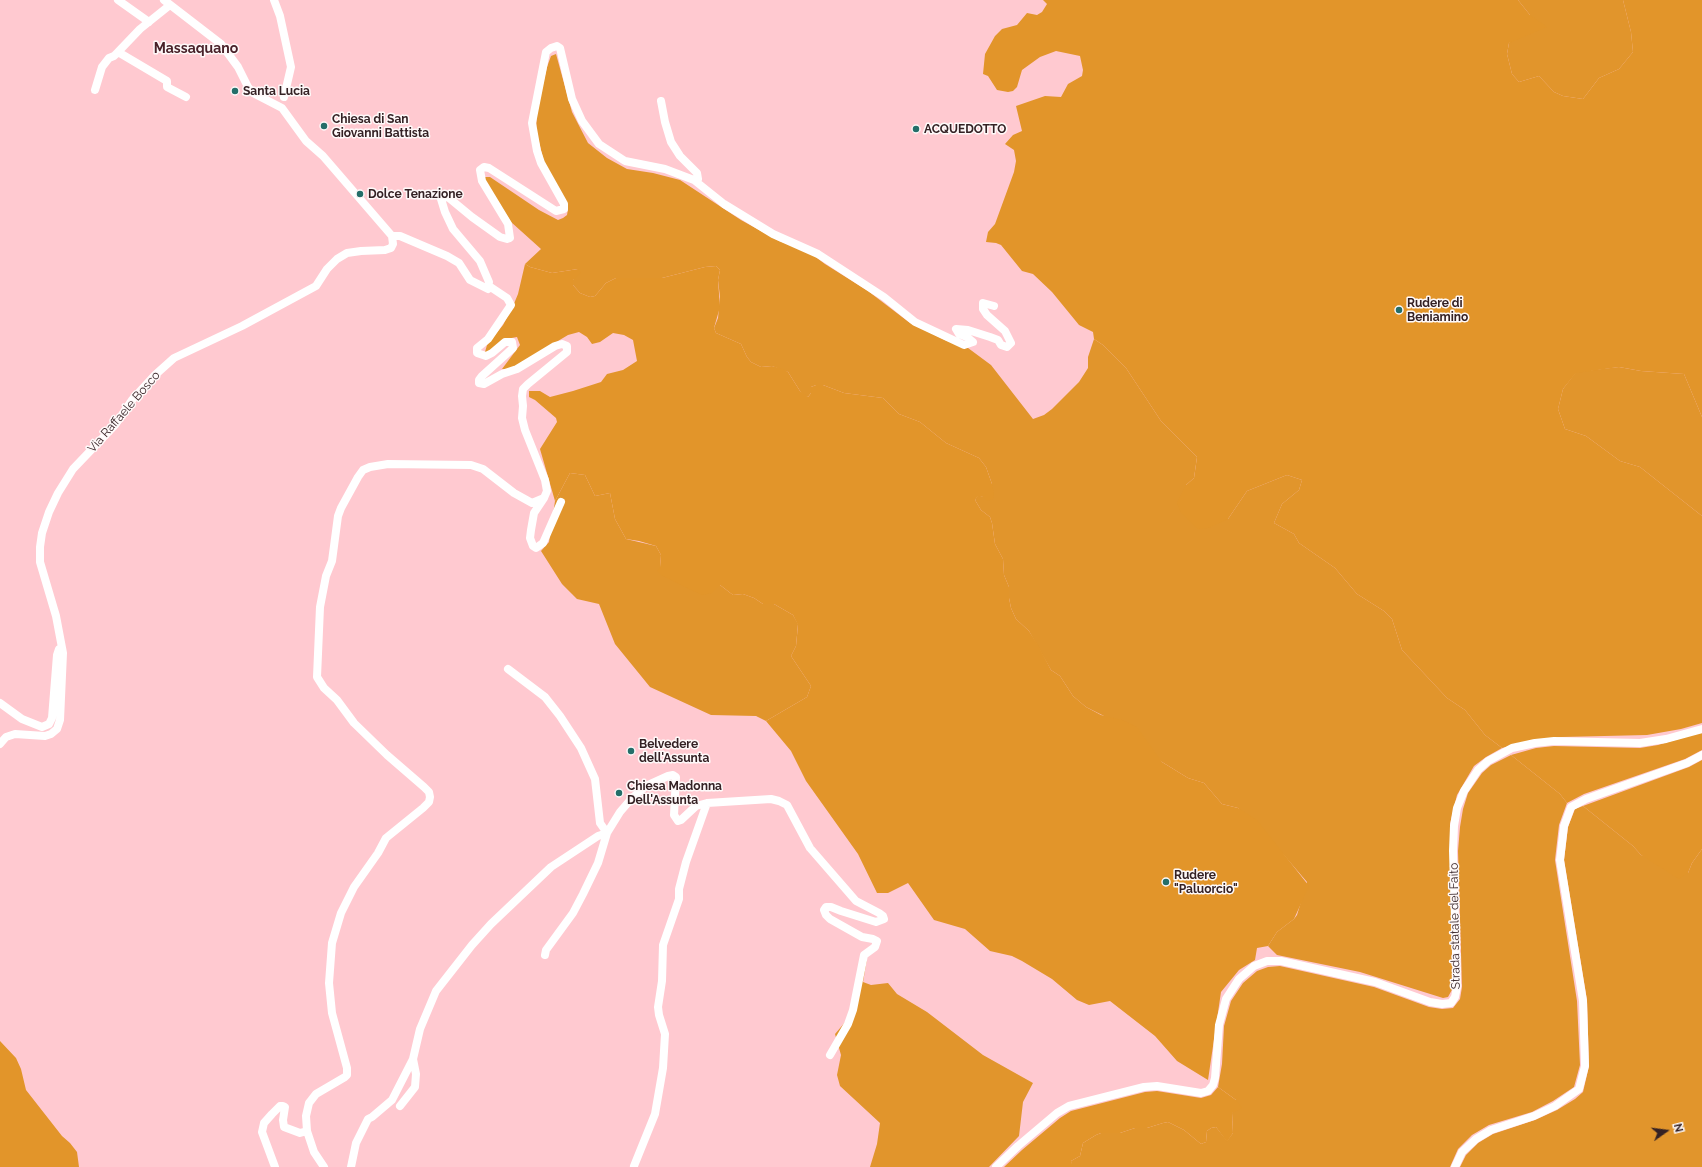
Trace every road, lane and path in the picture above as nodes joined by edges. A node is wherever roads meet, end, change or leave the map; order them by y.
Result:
1 (118, 0) edge
2 (274, 0) edge
3 (167, 2) edge
4 (149, 22) junction
5 (118, 52) junction
6 (95, 90) dead end
7 (186, 96) dead end
8 (284, 97) dead end
9 (661, 101) dead end
10 (694, 180) junction
11 (392, 236) junction
12 (490, 286) junction
13 (994, 306) dead end
14 (544, 498) junction
15 (561, 502) dead end
16 (62, 648) junction
17 (508, 669) dead end
18 (0, 703) edge
19 (1702, 729) edge
20 (0, 744) edge
21 (1702, 755) edge
22 (707, 803) junction
23 (607, 833) junction
24 (545, 956) dead end
25 (830, 1055) dead end
26 (413, 1059) junction
27 (400, 1106) dead end
28 (307, 1131) junction
29 (634, 1166) dead end
30 (275, 1167) edge
31 (324, 1167) edge
32 (351, 1167) edge
33 (996, 1167) edge
34 (1455, 1167) edge

1 - 4 street
2 - 8 street
3 - 4 street
3 - 11 street
4 - 5 street
5 - 6 street
5 - 7 street
9 - 10 street
10 - 12 street
10 - 13 street
11 - 12 street
11 - 16 street, Via Raffaele Bosco
12 - 14 street
14 - 15 street
14 - 28 street
16 - 18 street
16 - 20 street, Via Raffaele Bosco
17 - 23 street
19 - 33 street, Strada statale del Faito
21 - 34 street
22 - 23 street
22 - 25 street
22 - 29 street
23 - 24 street
23 - 26 street
26 - 27 street
26 - 32 street
28 - 30 street
28 - 31 street

